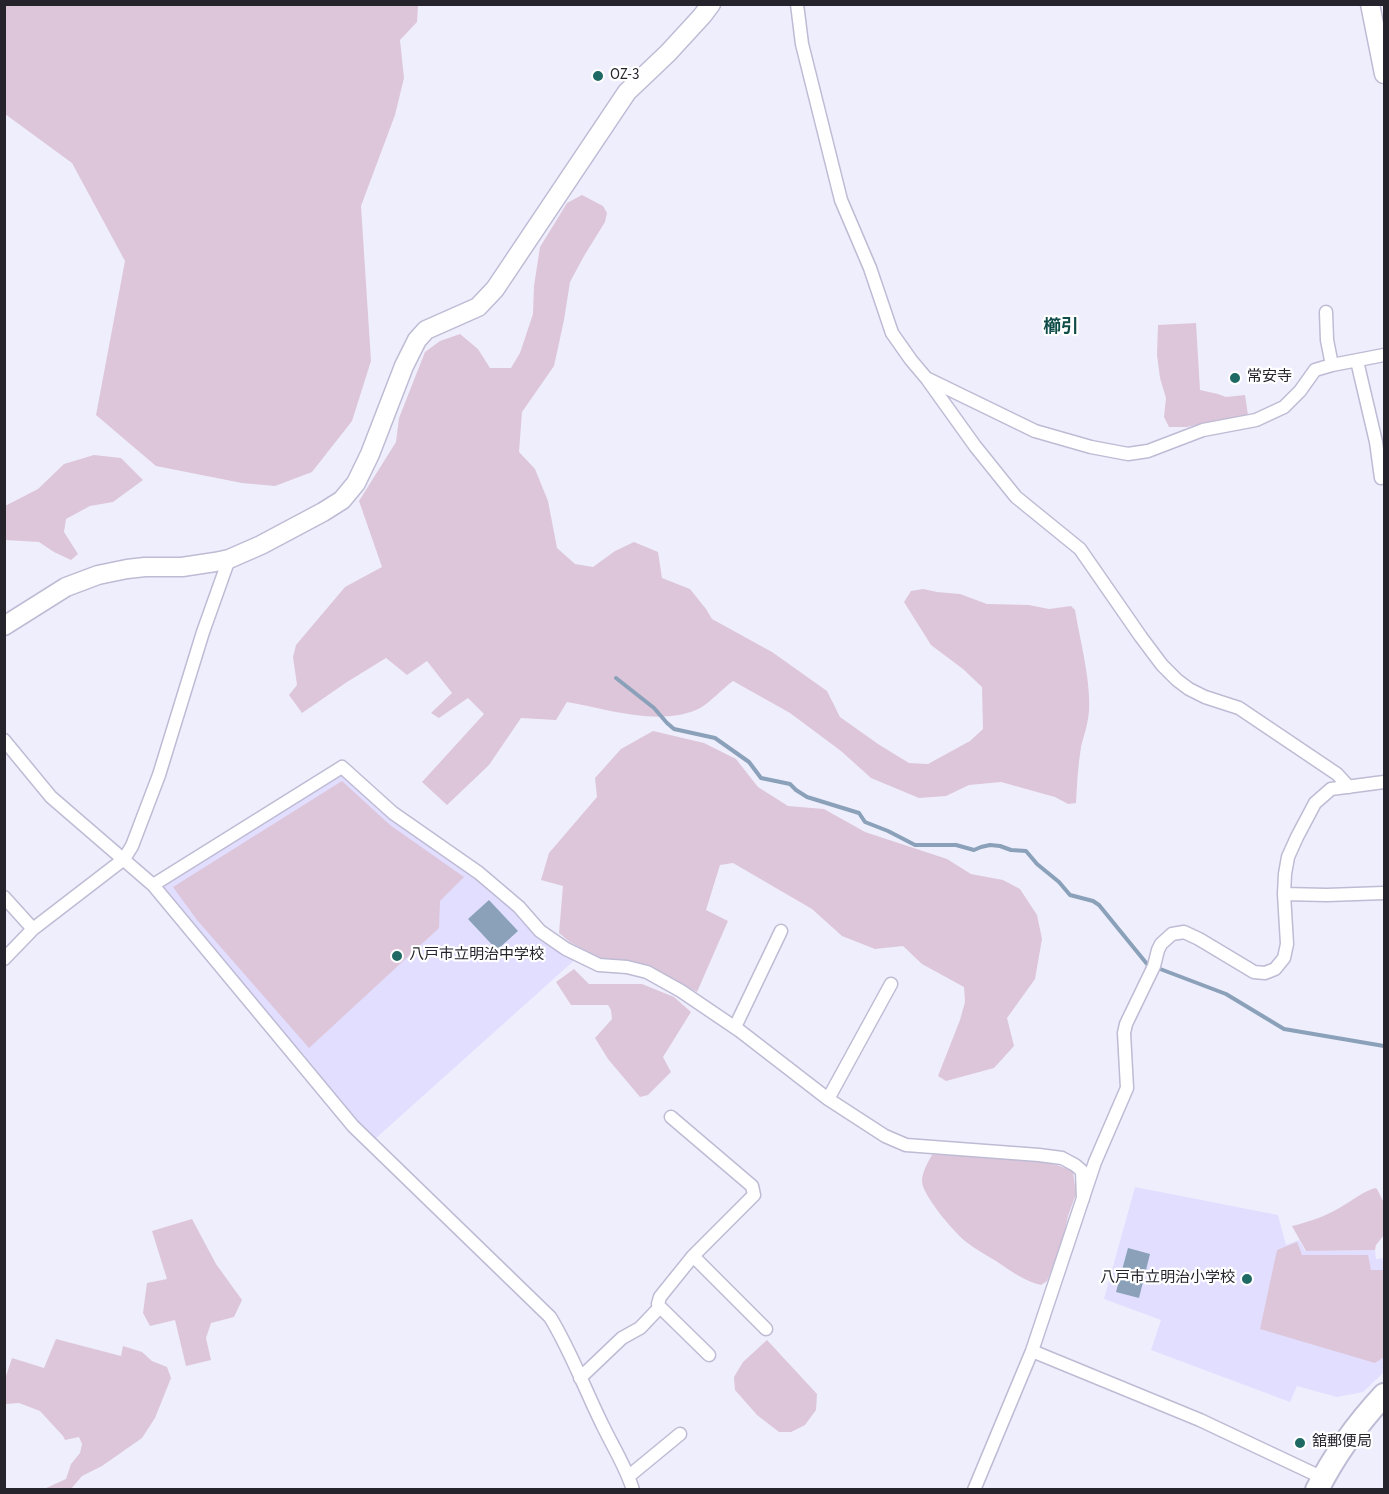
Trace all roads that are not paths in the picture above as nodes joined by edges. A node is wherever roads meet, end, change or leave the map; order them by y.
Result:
1 (711, 4) edge
2 (797, 4) edge
3 (1370, 4) edge
4 (1384, 74) edge
5 (1326, 312) dead end
6 (1384, 356) edge
7 (1358, 361) junction
8 (1332, 365) junction
9 (927, 379) junction
10 (1380, 478) dead end
11 (229, 559) junction
12 (4, 626) edge
13 (4, 740) edge
14 (1384, 782) edge
15 (1349, 787) junction
16 (124, 859) junction
17 (153, 885) junction
18 (1384, 893) edge
19 (1284, 894) junction
20 (4, 897) edge
21 (33, 929) junction
22 (781, 931) dead end
23 (4, 958) edge
24 (891, 984) dead end
25 (735, 1028) junction
26 (828, 1099) junction
27 (671, 1117) dead end
28 (1083, 1199) junction
29 (693, 1256) junction
30 (660, 1307) junction
31 (766, 1329) dead end
32 (1032, 1351) junction
33 (710, 1355) dead end
34 (580, 1378) junction
35 (1384, 1395) edge
36 (680, 1434) dead end
37 (629, 1476) junction
38 (1320, 1484) edge
39 (633, 1490) edge
40 (974, 1490) edge

1 - 11 street
2 - 9 street
3 - 4 street
5 - 8 street
6 - 7 street
7 - 8 street
7 - 10 street
8 - 9 street
9 - 15 street
11 - 12 street
11 - 16 street
13 - 16 street
14 - 15 street
15 - 19 street
16 - 17 street
16 - 21 street
17 - 25 street
17 - 34 street
18 - 19 street
19 - 28 street
20 - 21 street
21 - 23 street
22 - 25 street
24 - 26 street
25 - 26 street
26 - 28 street
27 - 29 street
28 - 32 street
29 - 30 street
29 - 31 street
30 - 33 street
30 - 34 street
32 - 38 street
32 - 40 street
34 - 37 street
35 - 38 highway
36 - 37 street
37 - 39 street

